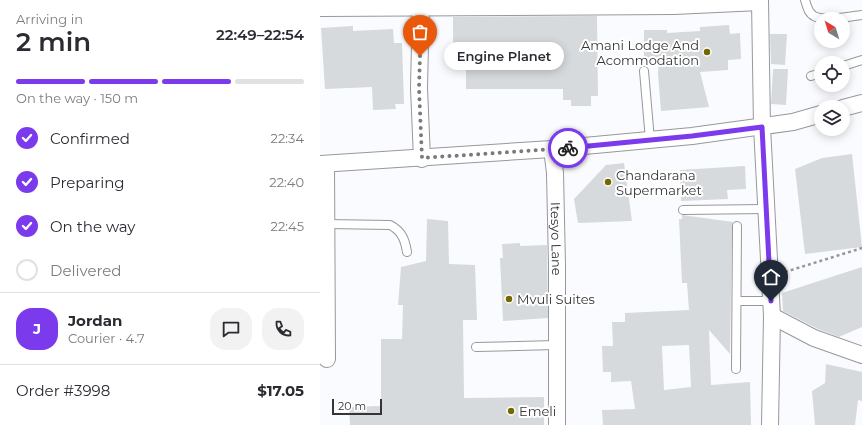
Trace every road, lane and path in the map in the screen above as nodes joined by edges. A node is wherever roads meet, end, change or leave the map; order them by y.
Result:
1 (805, 0) edge
2 (760, 1) edge
3 (421, 4) edge
4 (320, 8) edge
5 (862, 15) edge
6 (862, 60) edge
7 (850, 64) edge
8 (644, 71) dead end
9 (814, 75) edge
10 (811, 76) dead end
11 (862, 103) edge
12 (850, 106) edge
13 (814, 116) edge
14 (762, 127) junction
15 (650, 140) junction
16 (552, 150) junction
17 (422, 158) junction
18 (323, 164) edge
19 (766, 209) junction
20 (683, 210) dead end
21 (326, 224) junction
22 (738, 226) dead end
23 (862, 248) edge
24 (407, 252) dead end
25 (769, 277) junction
26 (737, 301) junction
27 (772, 309) junction
28 (556, 346) junction
29 (476, 347) dead end
30 (862, 355) edge
31 (327, 359) dead end
32 (736, 369) dead end
33 (556, 425) edge
34 (770, 425) edge

1 - 5 lane
2 - 3 street
2 - 14 street
3 - 4 street
3 - 17 street
6 - 7 lane
8 - 15 lane
9 - 10 lane
11 - 12 street
13 - 14 street
14 - 15 street
14 - 19 street
15 - 16 street
16 - 17 street
16 - 28 street, Itesyo Lane
17 - 18 street
18 - 21 street
19 - 20 lane
19 - 25 street
21 - 24 lane
21 - 31 street
22 - 26 lane
23 - 25 path
25 - 27 street
26 - 27 lane
26 - 32 lane
27 - 30 street
27 - 34 street
28 - 29 lane
28 - 33 street, Itesyo Lane

